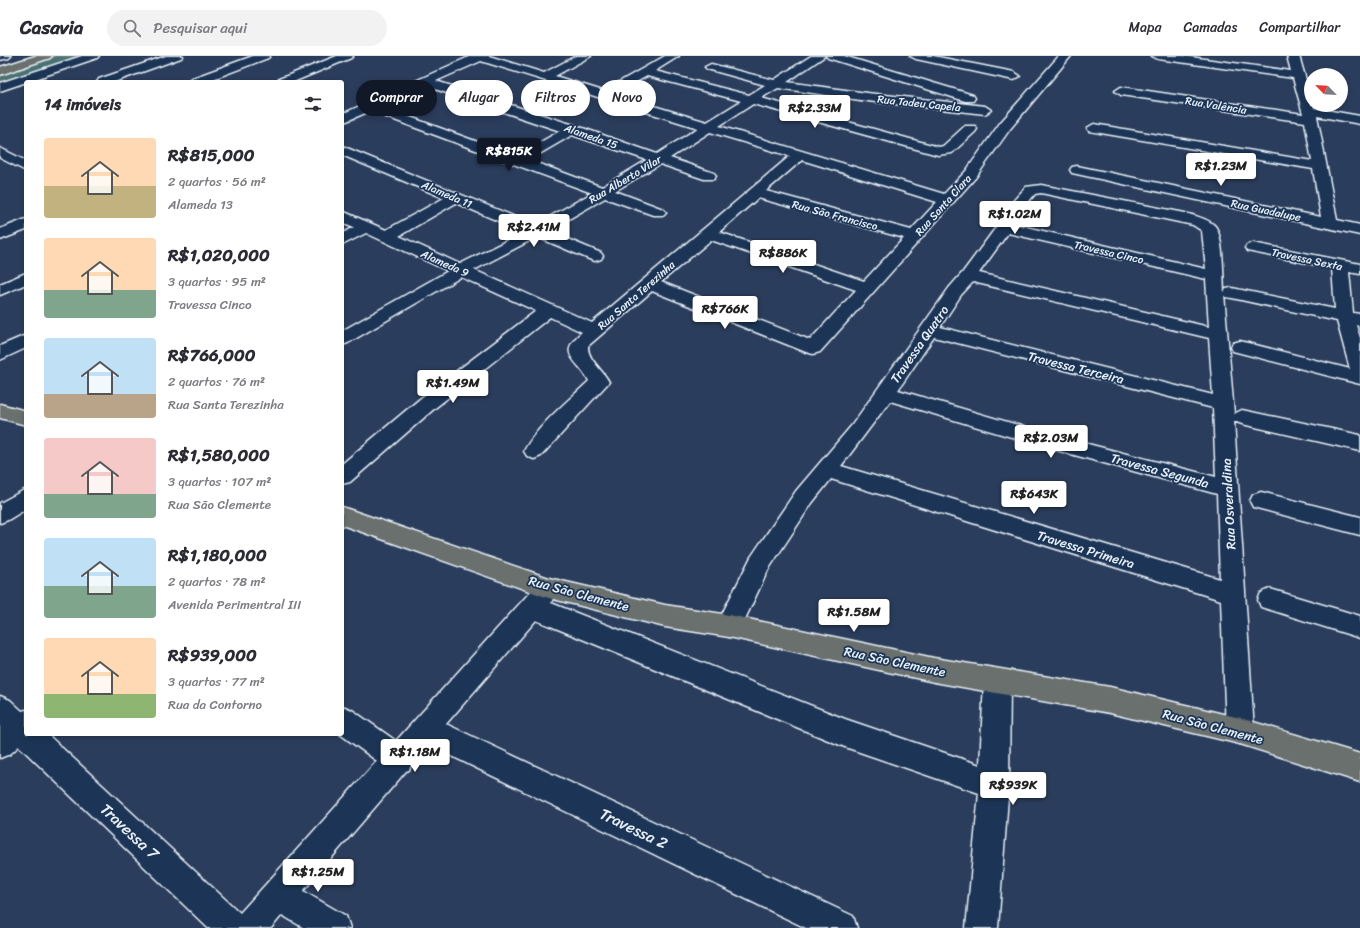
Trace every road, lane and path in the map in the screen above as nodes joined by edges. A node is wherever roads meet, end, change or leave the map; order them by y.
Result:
1 (4, 56) edge
2 (25, 56) edge
3 (46, 56) edge
4 (93, 56) edge
5 (177, 56) edge
6 (264, 56) edge
7 (347, 56) edge
8 (585, 56) edge
9 (673, 56) edge
10 (818, 56) edge
11 (832, 56) edge
12 (916, 56) edge
13 (1065, 56) edge
14 (1158, 56) edge
15 (1293, 56) edge
16 (0, 57) edge
17 (479, 57) edge
18 (500, 59) edge
19 (0, 64) edge
20 (712, 67) dead end
21 (0, 71) edge
22 (646, 72) junction
23 (1298, 75) junction
24 (1014, 76) dead end
25 (544, 77) junction
26 (109, 80) edge
27 (199, 80) edge
28 (288, 80) edge
29 (430, 80) edge
30 (632, 80) edge
31 (775, 84) junction
32 (3, 86) edge
33 (437, 86) edge
34 (1121, 91) dead end
35 (24, 92) edge
36 (598, 94) edge
37 (970, 98) dead end
38 (750, 99) junction
39 (985, 110) dead end
40 (656, 112) edge
41 (356, 113) edge
42 (1310, 115) junction
43 (394, 116) edge
44 (344, 118) edge
45 (1360, 120) edge
46 (706, 127) junction
47 (1094, 128) dead end
48 (572, 129) junction
49 (970, 129) dead end
50 (344, 151) edge
51 (0, 152) edge
52 (800, 155) junction
53 (659, 159) junction
54 (517, 161) junction
55 (24, 166) edge
56 (1319, 166) junction
57 (1077, 170) dead end
58 (709, 176) dead end
59 (604, 192) junction
60 (755, 193) junction
61 (456, 197) junction
62 (947, 200) junction
63 (658, 212) dead end
64 (344, 217) edge
65 (1330, 224) junction
66 (24, 225) edge
67 (365, 227) junction
68 (1004, 227) junction
69 (1360, 230) edge
70 (535, 232) junction
71 (707, 233) junction
72 (0, 235) edge
73 (914, 236) junction
74 (385, 237) junction
75 (344, 239) edge
76 (1253, 248) dead end
77 (595, 256) dead end
78 (1340, 265) junction
79 (461, 270) junction
80 (1360, 270) edge
81 (969, 276) junction
82 (1213, 276) junction
83 (24, 279) edge
84 (648, 283) junction
85 (868, 288) junction
86 (0, 290) edge
87 (1232, 293) dead end
88 (548, 310) junction
89 (1353, 318) edge
90 (929, 330) junction
91 (594, 331) junction
92 (1219, 335) junction
93 (344, 337) edge
94 (24, 342) edge
95 (1240, 347) dead end
96 (0, 354) edge
97 (1360, 371) edge
98 (1360, 378) edge
99 (885, 393) junction
100 (1223, 404) junction
101 (0, 411) edge
102 (24, 417) edge
103 (1242, 417) dead end
104 (1360, 443) edge
105 (534, 452) dead end
106 (826, 470) junction
107 (344, 474) edge
108 (1227, 488) junction
109 (24, 499) edge
110 (1261, 501) dead end
111 (0, 514) edge
112 (344, 517) edge
113 (1360, 526) edge
114 (1232, 593) junction
115 (541, 598) junction
116 (1270, 600) dead end
117 (729, 626) junction
118 (1360, 626) edge
119 (997, 680) junction
120 (0, 709) edge
121 (344, 720) edge
122 (426, 729) junction
123 (1240, 731) junction
124 (20, 733) edge
125 (399, 760) junction
126 (1360, 768) edge
127 (994, 784) junction
128 (280, 895) junction
129 (232, 928) edge
130 (250, 928) edge
131 (334, 928) edge
132 (841, 928) edge
133 (982, 928) edge

1 - 16 street
2 - 19 main road
3 - 21 main road
4 - 32 street
5 - 26 street
6 - 27 street
7 - 28 street
8 - 25 street
9 - 22 street
10 - 31 street, Rua Alberto Vilar
11 - 37 street
12 - 24 street
13 - 62 street, Rua Santa Clara
14 - 23 street
15 - 23 street
17 - 18 street
17 - 29 street
18 - 25 street
20 - 31 street, Rua Tadeu Capela
22 - 30 street
22 - 38 street
23 - 42 street
25 - 36 street
31 - 38 street, Rua Alberto Vilar
31 - 39 street, Rua Tadeu Capela
32 - 35 street
33 - 48 street, Alameda 15
34 - 42 street, Rua Valência
38 - 46 street, Rua Alberto Vilar
38 - 49 street
40 - 46 street
41 - 44 street
42 - 45 street, Rua Valência
42 - 56 street
43 - 54 street
46 - 52 street
46 - 53 street, Rua Alberto Vilar
47 - 56 street
48 - 53 street, Alameda 15
48 - 54 street
50 - 61 street, Alameda 11
51 - 55 street
52 - 60 street, Rua Santa Terezinha
52 - 62 street
53 - 58 street, Alameda 15
53 - 59 street, Rua Alberto Vilar
54 - 59 street
56 - 65 street
57 - 65 street, Rua Guadalupe
59 - 63 street
59 - 70 street, Rua Alberto Vilar
60 - 71 street, Rua Santa Terezinha
60 - 73 street, Rua São Francisco
61 - 70 street, Alameda 11
61 - 74 street
62 - 73 street, Rua Santa Clara
64 - 67 street, Alameda 9
65 - 69 street, Rua Guadalupe
66 - 72 street
67 - 74 street, Alameda 9
67 - 75 street
68 - 81 street
68 - 82 street, Travessa Cinco
68 - 82 street, Rua Osveraldina
70 - 77 street, Alameda 11
70 - 79 street, Rua Alberto Vilar
71 - 84 street, Rua Santa Terezinha
71 - 85 street
73 - 85 street, Rua Santa Clara
74 - 79 street, Alameda 9
76 - 78 street, Travessa Sexta
78 - 80 street, Travessa Sexta
78 - 89 street
79 - 88 street, Alameda 9
79 - 93 street, Rua Alberto Vilar
81 - 90 street, Travessa Quatro
81 - 92 street
82 - 92 street, Rua Osveraldina
83 - 86 street
84 - 85 street, Rua Santa Clara
84 - 91 street, Rua Santa Terezinha
87 - 89 street
88 - 91 street, Alameda 9
88 - 107 street
89 - 97 street
90 - 99 street, Travessa Quatro
90 - 100 street, Travessa Terceira
91 - 105 street, Rua Santa Terezinha
92 - 100 street, Rua Osveraldina
94 - 96 street
95 - 98 street
99 - 106 street, Travessa Quatro
99 - 108 street, Travessa Segunda
100 - 108 street, Rua Osveraldina
101 - 102 main road
103 - 104 street
106 - 114 street, Travessa Primeira
106 - 117 street, Travessa Quatro
108 - 114 street, Rua Osveraldina
109 - 111 street
110 - 113 street
112 - 115 main road, Rua São Clemente
114 - 123 street, Rua Osveraldina
115 - 117 main road, Rua São Clemente
115 - 122 street
115 - 127 street
116 - 118 street
117 - 119 main road, Rua São Clemente
119 - 123 main road, Rua São Clemente
119 - 127 street
120 - 124 street, Travessa 7
121 - 125 street
122 - 125 street
122 - 132 street, Travessa 2
123 - 126 main road, Rua São Clemente
124 - 129 street, Travessa 7
125 - 128 street
127 - 133 street
128 - 130 street
128 - 131 street

